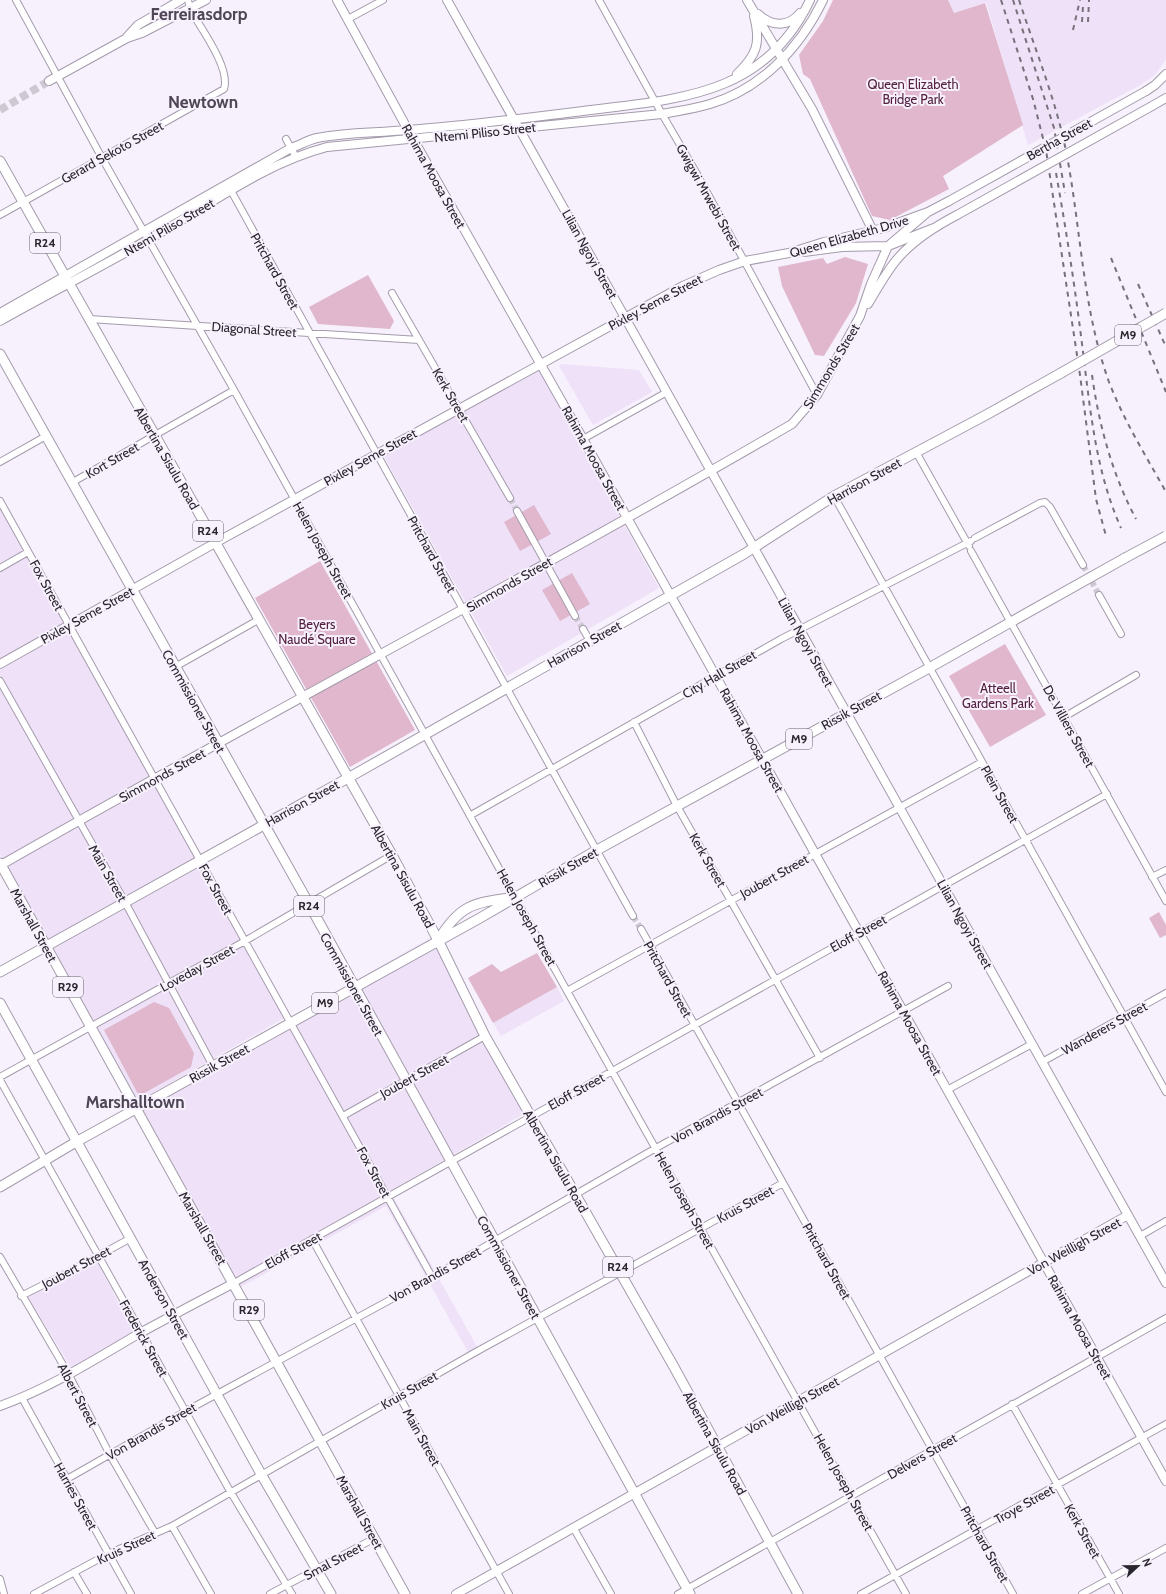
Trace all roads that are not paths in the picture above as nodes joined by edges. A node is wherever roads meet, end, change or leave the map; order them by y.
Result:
1 (16, 0) edge
2 (181, 0) edge
3 (206, 0) edge
4 (337, 0) edge
5 (383, 0) edge
6 (447, 0) edge
7 (599, 0) edge
8 (822, 0) edge
9 (810, 1) edge
10 (749, 3) edge
11 (189, 4) edge
12 (348, 19) junction
13 (127, 38) junction
14 (777, 49) junction
15 (782, 58) junction
16 (1166, 74) edge
17 (57, 77) junction
18 (49, 81) tunnel mouth
19 (729, 82) junction
20 (1166, 98) edge
21 (656, 103) junction
22 (662, 114) junction
23 (513, 120) junction
24 (519, 128) junction
25 (408, 130) junction
26 (286, 139) dead end
27 (413, 139) junction
28 (291, 148) junction
29 (296, 157) junction
30 (102, 158) junction
31 (0, 161) edge
32 (230, 188) junction
33 (949, 201) joint
34 (23, 202) junction
35 (928, 212) junction
36 (0, 215) edge
37 (934, 228) junction
38 (872, 231) junction
39 (147, 236) junction
40 (888, 246) junction
41 (789, 253) junction
42 (745, 261) junction
43 (66, 280) junction
44 (392, 293) dead end
45 (0, 313) edge
46 (1166, 313) edge
47 (860, 316) junction
48 (625, 317) junction
49 (89, 319) junction
50 (0, 321) edge
51 (196, 325) junction
52 (309, 333) junction
53 (419, 340) junction
54 (0, 354) edge
55 (541, 365) junction
56 (234, 390) junction
57 (667, 392) junction
58 (816, 395) junction
59 (459, 409) junction
60 (46, 436) junction
61 (154, 436) junction
62 (583, 439) junction
63 (916, 452) junction
64 (376, 454) junction
65 (0, 462) edge
66 (711, 471) junction
67 (73, 482) junction
68 (834, 496) junction
69 (510, 498) tunnel mouth
70 (294, 499) junction
71 (0, 501) edge
72 (517, 511) tunnel mouth
73 (627, 518) junction
74 (1166, 536) edge
75 (215, 543) junction
76 (971, 544) junction
77 (754, 547) junction
78 (28, 552) junction
79 (545, 563) junction
80 (1082, 565) tunnel mouth
81 (0, 568) edge
82 (885, 585) junction
83 (132, 590) junction
84 (671, 595) junction
85 (1099, 595) tunnel mouth
86 (464, 610) junction
87 (575, 616) tunnel mouth
88 (258, 620) junction
89 (1011, 622) junction
90 (69, 625) junction
91 (583, 629) tunnel mouth
92 (799, 629) junction
93 (1121, 634) dead end
94 (590, 641) junction
95 (381, 655) junction
96 (0, 664) edge
97 (175, 667) junction
98 (929, 668) junction
99 (716, 676) junction
100 (1136, 676) dead end
101 (0, 681) edge
102 (507, 688) junction
103 (303, 698) junction
104 (846, 713) junction
105 (1064, 717) junction
106 (634, 722) junction
107 (426, 734) junction
108 (217, 744) junction
109 (763, 760) junction
110 (982, 762) junction
111 (552, 769) junction
112 (348, 778) junction
113 (155, 779) junction
114 (1106, 794) junction
115 (677, 806) junction
116 (900, 808) junction
117 (471, 815) junction
118 (79, 821) junction
119 (263, 824) junction
120 (1025, 840) junction
121 (597, 850) junction
122 (815, 854) junction
123 (392, 855) junction
124 (200, 860) junction
125 (0, 865) edge
126 (1166, 870) edge
127 (1152, 877) junction
128 (943, 886) junction
129 (516, 897) junction
130 (731, 900) junction
131 (1166, 901) edge
132 (125, 902) junction
133 (309, 904) junction
134 (633, 916) tunnel mouth
135 (640, 929) tunnel mouth
136 (859, 933) junction
137 (438, 940) junction
138 (246, 941) junction
139 (650, 945) junction
140 (46, 946) junction
141 (0, 972) edge
142 (776, 980) junction
143 (168, 984) junction
144 (948, 986) dead end
145 (354, 987) junction
146 (567, 991) junction
147 (1166, 993) edge
148 (0, 1003) edge
149 (904, 1012) junction
150 (1124, 1016) junction
151 (291, 1022) junction
152 (693, 1024) junction
153 (90, 1028) junction
154 (485, 1036) junction
155 (1032, 1044) junction
156 (820, 1058) junction
157 (32, 1060) junction
158 (1042, 1062) junction
159 (212, 1066) junction
160 (612, 1071) junction
161 (0, 1078) edge
162 (405, 1080) junction
163 (948, 1090) junction
164 (1166, 1092) edge
165 (738, 1104) junction
166 (136, 1109) junction
167 (343, 1116) junction
168 (530, 1117) junction
169 (76, 1142) junction
170 (656, 1148) junction
171 (45, 1160) junction
172 (451, 1162) junction
173 (783, 1183) junction
174 (0, 1187) edge
175 (575, 1194) junction
176 (388, 1197) junction
177 (1128, 1215) junction
178 (1166, 1221) edge
179 (701, 1229) junction
180 (1140, 1236) junction
181 (131, 1238) junction
182 (312, 1239) junction
183 (494, 1241) junction
184 (98, 1255) junction
185 (0, 1258) edge
186 (1044, 1263) junction
187 (621, 1274) junction
188 (432, 1277) junction
189 (234, 1283) junction
190 (1166, 1283) edge
191 (21, 1296) junction
192 (173, 1316) junction
193 (355, 1318) junction
194 (538, 1318) junction
195 (1166, 1318) edge
196 (142, 1333) junction
197 (880, 1355) junction
198 (1096, 1357) junction
199 (278, 1362) junction
200 (69, 1375) junction
201 (217, 1394) junction
202 (399, 1396) junction
203 (22, 1398) junction
204 (799, 1400) junction
205 (1012, 1404) junction
206 (0, 1406) edge
207 (186, 1411) junction
208 (1166, 1424) edge
209 (1142, 1438) junction
210 (321, 1441) junction
211 (717, 1447) junction
212 (932, 1450) junction
213 (110, 1455) junction
214 (261, 1474) junction
215 (67, 1479) junction
216 (1166, 1481) edge
217 (1058, 1485) junction
218 (230, 1491) junction
219 (635, 1494) junction
220 (852, 1495) junction
221 (172, 1526) junction
222 (574, 1527) junction
223 (977, 1530) junction
224 (155, 1533) junction
225 (375, 1538) junction
226 (770, 1542) junction
227 (1166, 1548) edge
228 (108, 1554) junction
229 (317, 1570) junction
230 (496, 1571) junction
231 (74, 1572) junction
232 (896, 1574) junction
233 (1110, 1578) junction
234 (0, 1579) edge
235 (286, 1585) junction
236 (689, 1591) edge
237 (4, 1594) edge
238 (34, 1594) edge
239 (87, 1594) edge
240 (131, 1594) edge
241 (211, 1594) edge
242 (270, 1594) edge
243 (292, 1594) edge
244 (331, 1594) edge
245 (405, 1594) edge
246 (456, 1594) edge
247 (509, 1594) edge
248 (611, 1594) edge
249 (678, 1594) edge
250 (798, 1594) edge
251 (861, 1594) edge
252 (906, 1594) edge
253 (1013, 1594) edge
254 (1082, 1594) edge
255 (1119, 1594) edge

1 - 17 street, Helen Joseph Street
2 - 13 street
3 - 11 street
4 - 12 street, Rahima Moosa Street
5 - 12 street
6 - 23 street, Lilian Ngoyi Street
7 - 21 street, Gwigwi Mrwebi Street
8 - 15 street, Ntemi Piliso Street
9 - 10 street
9 - 14 street, Ntemi Piliso Street
10 - 14 street
10 - 19 street
11 - 13 street
11 - 30 street, Gerard Sekoto Street
12 - 25 street, Rahima Moosa Street
13 - 17 street
14 - 15 street
14 - 19 street, Ntemi Piliso Street
15 - 22 street, Ntemi Piliso Street
15 - 38 street
16 - 33 street, Bertha Street, bridge
17 - 18 street
17 - 30 street, Helen Joseph Street
19 - 21 street, Ntemi Piliso Street
20 - 37 street, bridge
21 - 22 street, Gwigwi Mrwebi Street
21 - 23 street, Ntemi Piliso Street
22 - 24 street, Ntemi Piliso Street
22 - 42 street, Gwigwi Mrwebi Street
23 - 24 street, Lilian Ngoyi Street
23 - 25 street, Ntemi Piliso Street
24 - 27 street, Ntemi Piliso Street
24 - 48 street, Lilian Ngoyi Street
25 - 27 street, Rahima Moosa Street
25 - 28 street, Ntemi Piliso Street
26 - 28 street
27 - 29 street, Ntemi Piliso Street
27 - 55 street, Rahima Moosa Street
28 - 29 street
28 - 32 street, Ntemi Piliso Street
29 - 32 street, Ntemi Piliso Street
30 - 34 street, Gerard Sekoto Street
30 - 39 street, Helen Joseph Street
31 - 34 main road, Albertina Sisulu Road / R24
32 - 39 street, Ntemi Piliso Street
32 - 52 street, Pritchard Street
33 - 35 street, Queen Elizabeth Drive
34 - 36 street, Gerard Sekoto Street
34 - 43 main road, Albertina Sisulu Road / R24
35 - 38 street, Queen Elizabeth Drive
35 - 40 street, Simmonds Street
37 - 40 street
37 - 47 street
38 - 41 street, Queen Elizabeth Drive
39 - 43 street, Ntemi Piliso Street
39 - 51 street, Helen Joseph Street
40 - 41 street
40 - 47 street, Simmonds Street
41 - 42 street, Queen Elizabeth Drive
42 - 48 street, Pixley Seme Street
42 - 58 street, Gwigwi Mrwebi Street
43 - 45 street, Ntemi Piliso Street
43 - 49 main road, Albertina Sisulu Road / R24
43 - 50 street, Ntemi Piliso Street
44 - 53 street, Kerk Street
46 - 63 main road, Harrison Street / M9, bridge
47 - 58 street, Simmonds Street
48 - 55 street, Pixley Seme Street
48 - 57 street, Lilian Ngoyi Street
49 - 51 street, Diagonal Street
49 - 61 main road, Albertina Sisulu Road / R24
51 - 52 street, Diagonal Street
51 - 56 street, Helen Joseph Street
52 - 53 street, Diagonal Street
52 - 64 street, Pritchard Street
53 - 59 street, Kerk Street
54 - 60 main road, Commissioner Street / R24
55 - 59 street, Pixley Seme Street
55 - 62 street, Rahima Moosa Street
56 - 61 street, Kort Street
56 - 70 street, Helen Joseph Street
57 - 62 street
57 - 66 street, Lilian Ngoyi Street
58 - 66 street, Simmonds Street
59 - 64 street, Pixley Seme Street
59 - 69 street, Kerk Street
60 - 65 street
60 - 67 main road, Commissioner Street / R24
61 - 67 street, Kort Street
61 - 75 main road, Albertina Sisulu Road / R24
62 - 73 street, Rahima Moosa Street
63 - 68 main road, Harrison Street / M9
63 - 76 street, De Villiers Street
64 - 70 street, Pixley Seme Street
64 - 86 street, Pritchard Street
66 - 73 street, Simmonds Street
66 - 77 street, Lilian Ngoyi Street
67 - 83 main road, Commissioner Street / R24
68 - 77 main road, Harrison Street / M9
68 - 82 street, Plein Street
70 - 75 street, Pixley Seme Street
70 - 95 street, Helen Joseph Street
71 - 78 street, Fox Street
72 - 79 street
73 - 79 street, Simmonds Street
73 - 84 street, Rahima Moosa Street
74 - 89 main road, Rissik Street / M9, bridge
75 - 83 street, Pixley Seme Street
75 - 88 main road, Albertina Sisulu Road / R24
76 - 80 street, City Hall Street
76 - 82 street, City Hall Street
76 - 89 street, De Villiers Street
77 - 84 main road, Harrison Street / M9
77 - 92 street, Lilian Ngoyi Street
78 - 81 street
78 - 90 street, Fox Street
79 - 86 street, Simmonds Street
79 - 87 street
82 - 92 street, City Hall Street
82 - 98 street, Plein Street
83 - 90 street, Pixley Seme Street
83 - 97 main road, Commissioner Street / R24
84 - 94 main road, Harrison Street / M9
84 - 99 street, Rahima Moosa Street
85 - 93 street
86 - 95 street, Simmonds Street
86 - 102 street, Pritchard Street
88 - 97 street
88 - 103 main road, Albertina Sisulu Road / R24
89 - 98 main road, Rissik Street / M9
89 - 105 street, De Villiers Street
90 - 96 street, Pixley Seme Street
90 - 113 street, Fox Street
91 - 94 street
92 - 99 street, City Hall Street
92 - 104 street, Lilian Ngoyi Street
94 - 102 main road, Harrison Street / M9
95 - 103 street, Simmonds Street
95 - 107 street, Helen Joseph Street
97 - 108 main road, Commissioner Street / R24
98 - 104 main road, Rissik Street / M9
98 - 110 street, Plein Street
99 - 106 street, City Hall Street
99 - 109 street, Rahima Moosa Street
100 - 105 street
101 - 118 street, Main Street
102 - 107 main road, Harrison Street / M9
102 - 111 street, Pritchard Street
103 - 108 street, Simmonds Street
103 - 112 main road, Albertina Sisulu Road / R24
104 - 109 main road, Rissik Street / M9
104 - 116 street, Lilian Ngoyi Street
105 - 114 street, De Villiers Street
106 - 111 street, City Hall Street
106 - 115 street, Kerk Street
107 - 112 main road, Harrison Street / M9
107 - 117 street, Helen Joseph Street
108 - 113 street, Simmonds Street
108 - 119 main road, Commissioner Street / R24
109 - 115 main road, Rissik Street / M9
109 - 122 street, Rahima Moosa Street
110 - 116 street, Joubert Street
110 - 120 street, Plein Street
111 - 117 street, City Hall Street
111 - 121 street, Pritchard Street
112 - 119 main road, Harrison Street / M9
112 - 123 main road, Albertina Sisulu Road / R24
113 - 118 street, Simmonds Street
113 - 124 street, Fox Street
114 - 120 street, Eloff Street
114 - 127 street, De Villiers Street
115 - 121 main road, Rissik Street / M9
115 - 130 street, Kerk Street
116 - 122 street, Joubert Street
116 - 128 street, Lilian Ngoyi Street
117 - 129 street, Helen Joseph Street
118 - 125 street, Simmonds Street
118 - 132 street, Main Street
119 - 124 main road, Harrison Street / M9
119 - 133 main road, Commissioner Street / R24
120 - 128 street, Eloff Street
120 - 150 street, Plein Street
121 - 129 main road, Rissik Street / M9
121 - 134 street, Pritchard Street
122 - 130 street, Joubert Street
122 - 136 street, Rahima Moosa Street
123 - 133 street, Loveday Street
123 - 137 main road, Albertina Sisulu Road / R24
124 - 132 main road, Harrison Street / M9
124 - 138 street, Fox Street
125 - 140 main road, Marshall Street / R29
126 - 127 street
127 - 131 street, De Villiers Street
128 - 136 street, Eloff Street
128 - 155 street, Lilian Ngoyi Street
129 - 137 main road, Rissik Street / M9
129 - 137 main road, Rissik Street / M9
129 - 146 street, Helen Joseph Street
130 - 139 street, Joubert Street
130 - 142 street, Kerk Street
132 - 140 main road, Harrison Street / M9
132 - 143 street, Main Street
133 - 138 street, Loveday Street
133 - 145 main road, Commissioner Street / R24
135 - 139 street, Pritchard Street
136 - 142 street, Eloff Street
136 - 149 street, Rahima Moosa Street
137 - 145 main road, Rissik Street / M9
137 - 154 main road, Albertina Sisulu Road / R24
138 - 143 street, Loveday Street
138 - 151 street, Fox Street
139 - 146 street, Joubert Street
139 - 152 street, Pritchard Street
140 - 141 main road, Harrison Street / M9
140 - 153 main road, Marshall Street / R29
142 - 152 street, Eloff Street
142 - 156 street, Kerk Street
143 - 153 street, Loveday Street
143 - 159 street, Main Street
144 - 149 street, Von Brandis Street
145 - 151 main road, Rissik Street / M9
145 - 162 main road, Commissioner Street / R24
146 - 160 street, Helen Joseph Street
147 - 150 street, Wanderers Street
148 - 157 main road, Anderson Street
149 - 156 street, Von Brandis Street
149 - 163 street, Rahima Moosa Street
150 - 158 street, Wanderers Street
150 - 164 street, Plein Street
151 - 159 main road, Rissik Street / M9
151 - 167 street, Fox Street
152 - 160 street, Eloff Street
152 - 165 street, Pritchard Street
153 - 157 street, Loveday Street
153 - 166 main road, Marshall Street / R29
154 - 162 street, Joubert Street
154 - 168 main road, Albertina Sisulu Road / R24
155 - 158 street, Lilian Ngoyi Street
155 - 163 street
156 - 165 street, Von Brandis Street
157 - 161 street, Loveday Street
157 - 169 main road, Anderson Street
158 - 177 street, Lilian Ngoyi Street
159 - 166 main road, Rissik Street / M9
160 - 168 street, Eloff Street
160 - 170 street, Helen Joseph Street
161 - 171 street, Frederick Street
162 - 167 street, Joubert Street
162 - 172 main road, Commissioner Street / R24
163 - 186 street, Rahima Moosa Street
165 - 170 street, Von Brandis Street
165 - 173 street, Pritchard Street
166 - 169 main road, Rissik Street / M9
166 - 189 main road, Marshall Street / R29
167 - 176 street, Fox Street
168 - 172 street, Eloff Street
168 - 175 main road, Albertina Sisulu Road / R24
169 - 171 main road, Rissik Street / M9
169 - 181 main road, Anderson Street
170 - 175 street, Von Brandis Street
170 - 179 street, Helen Joseph Street
171 - 174 main road, Rissik Street / M9
171 - 184 street, Frederick Street
172 - 176 street, Eloff Street
172 - 183 main road, Commissioner Street / R24
173 - 179 street, Kruis Street
173 - 197 street, Pritchard Street
175 - 183 street, Von Brandis Street
175 - 187 main road, Albertina Sisulu Road / R24
176 - 182 street, Eloff Street
176 - 188 street, Fox Street
177 - 180 street, Lilian Ngoyi Street
177 - 186 street, Von Weilligh Street
178 - 180 street
179 - 187 street, Kruis Street
179 - 204 street, Helen Joseph Street
180 - 190 street, Lilian Ngoyi Street
181 - 184 street, Joubert Street
181 - 192 main road, Anderson Street
182 - 189 street, Eloff Street
182 - 193 street, Main Street
183 - 188 street, Von Brandis Street
183 - 194 main road, Commissioner Street / R24
184 - 191 street, Joubert Street
184 - 196 street, Frederick Street
185 - 191 street, Albert Street
186 - 197 street, Von Weilligh Street
186 - 198 street, Rahima Moosa Street
187 - 194 street, Kruis Street
187 - 211 main road, Albertina Sisulu Road / R24
188 - 193 street, Von Brandis Street
189 - 192 street, Eloff Street
189 - 199 main road, Marshall Street / R29
191 - 200 street, Albert Street
192 - 196 street, Eloff Street
192 - 201 main road, Anderson Street
193 - 199 street, Von Brandis Street
193 - 202 street, Main Street
194 - 202 street, Kruis Street
194 - 219 main road, Commissioner Street / R24
195 - 198 street, Delvers Street
196 - 200 street, Eloff Street
196 - 207 street, Frederick Street
197 - 204 street, Von Weilligh Street
197 - 212 street, Pritchard Street
198 - 205 street, Delvers Street
198 - 209 street, Rahima Moosa Street
199 - 201 street, Von Brandis Street
199 - 210 main road, Marshall Street / R29
200 - 203 street, Eloff Street
200 - 213 street, Albert Street
201 - 207 street, Von Brandis Street
201 - 214 main road, Anderson Street
202 - 210 street, Kruis Street
202 - 230 street, Main Street
203 - 206 street, Eloff Street
203 - 215 street, Harries Street
204 - 211 street, Von Weilligh Street
204 - 220 street, Helen Joseph Street
205 - 212 street, Delvers Street
205 - 217 street, Kerk Street
207 - 213 street, Von Brandis Street
207 - 218 street, Frederick Street
208 - 209 street, Troye Street
209 - 216 street, Rahima Moosa Street
209 - 217 street, Troye Street
210 - 214 street, Kruis Street
210 - 225 main road, Marshall Street / R29
211 - 219 street, Von Weilligh Street
211 - 226 main road, Albertina Sisulu Road / R24
212 - 220 street, Delvers Street
212 - 223 street, Pritchard Street
213 - 215 street, Von Brandis Street
213 - 224 street, Albert Street
214 - 218 street, Kruis Street
214 - 229 main road, Anderson Street
215 - 228 street, Harries Street
217 - 223 street, Troye Street
217 - 233 street, Kerk Street
218 - 221 street, Kruis Street
218 - 235 street, Frederick Street
219 - 222 street, Von Weilligh Street
219 - 236 main road, Commissioner Street / R24
220 - 226 street, Delvers Street
220 - 232 street, Helen Joseph Street
221 - 224 street, Kruis Street
221 - 241 street
222 - 230 street, Von Weilligh Street
222 - 248 street
223 - 232 street, Troye Street
223 - 253 street, Pritchard Street
224 - 228 street, Kruis Street
225 - 229 street, Smal Street
225 - 245 main road, Marshall Street / R29
226 - 236 street, Delvers Street
226 - 250 main road, Albertina Sisulu Road / R24
227 - 233 street
228 - 231 street, Kruis Street
228 - 240 street, Harries Street
229 - 235 street, Smal Street
229 - 244 main road, Anderson Street
230 - 246 street, Von Weilligh Street
230 - 247 street, Main Street
231 - 238 street, Kruis Street
231 - 239 street
232 - 251 street, Troye Street
232 - 252 street, Helen Joseph Street
233 - 254 street
233 - 255 street, Kerk Street
234 - 237 street
235 - 242 street, Smal Street
235 - 243 street, Frederick Street
236 - 249 street, Delvers Street

